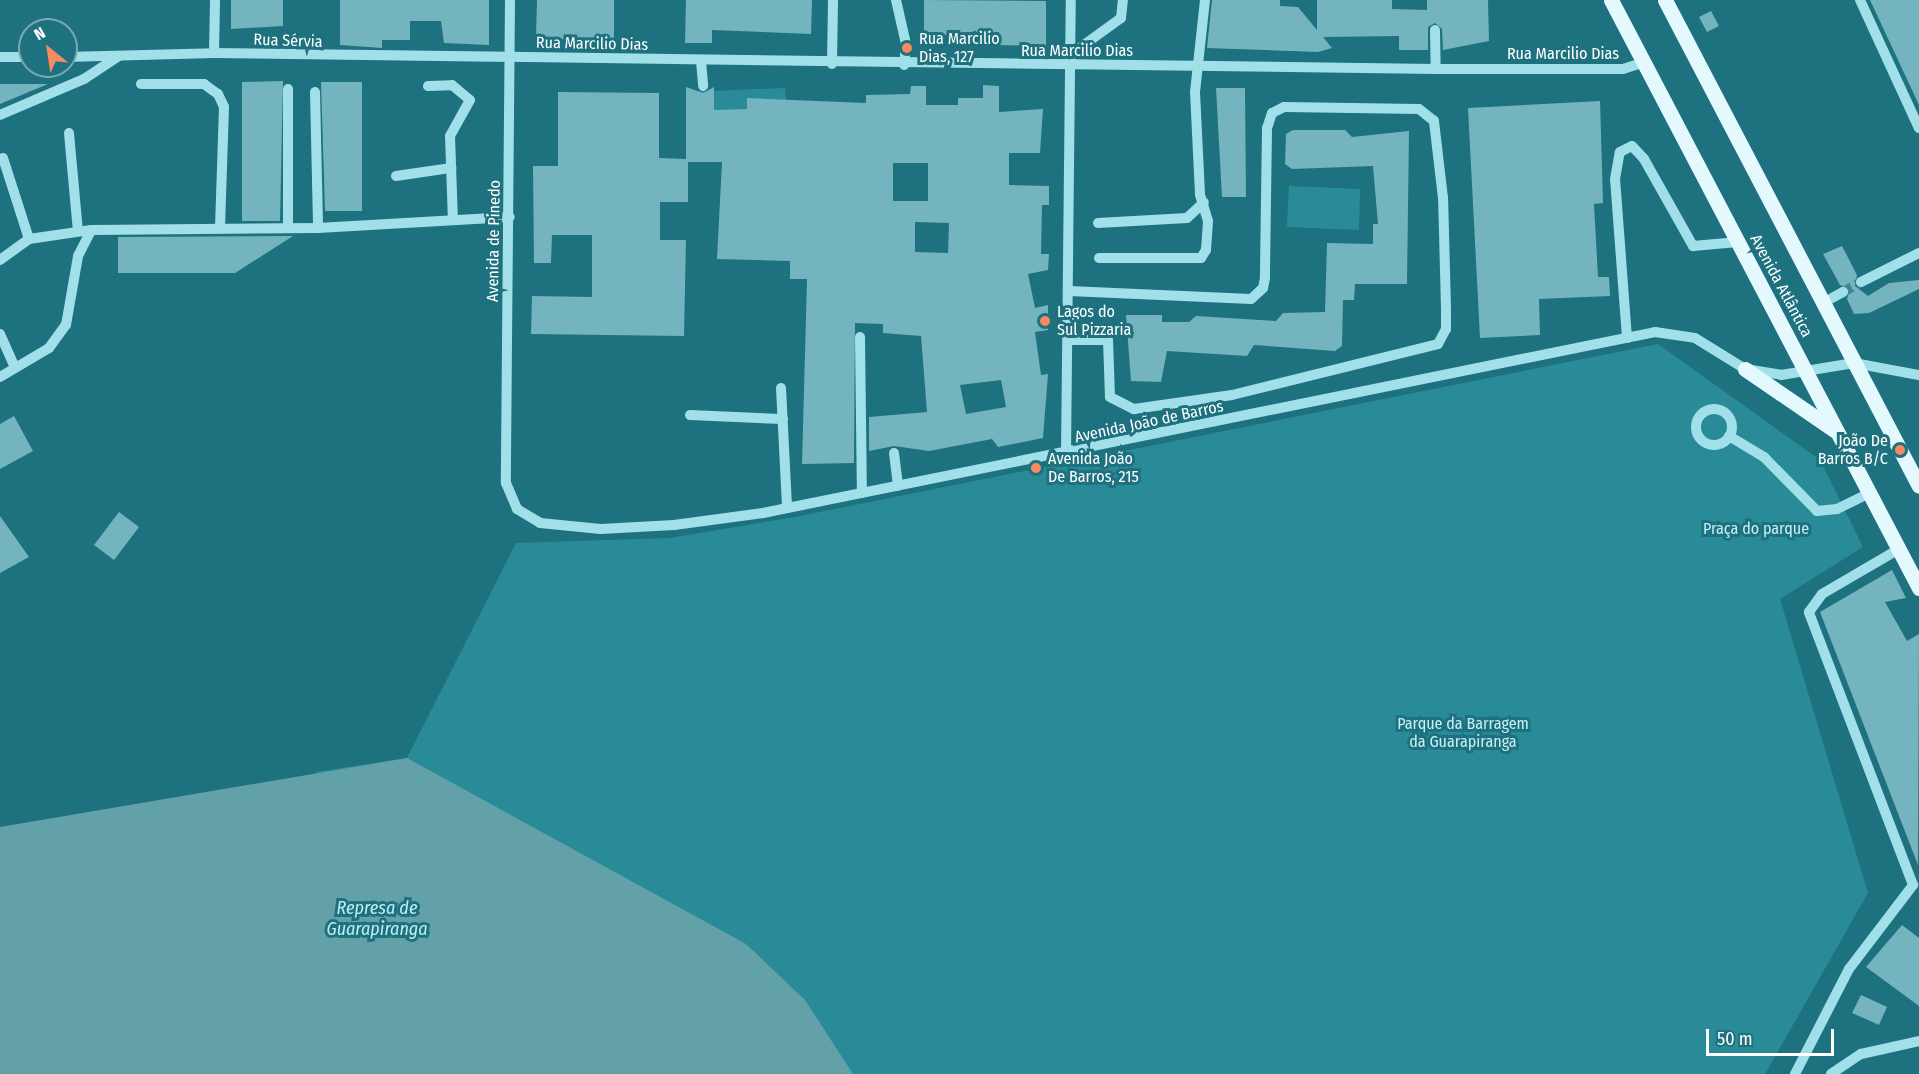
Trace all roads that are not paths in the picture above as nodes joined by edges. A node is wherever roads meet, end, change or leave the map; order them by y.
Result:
1 (215, 0) edge
2 (510, 0) edge
3 (833, 0) edge
4 (896, 0) edge
5 (1071, 0) edge
6 (1123, 0) edge
7 (1205, 0) edge
8 (1611, 0) edge
9 (1665, 0) edge
10 (1860, 0) edge
11 (1436, 30) dead end
12 (214, 54) junction
13 (1070, 55) junction
14 (119, 56) junction
15 (0, 57) edge
16 (18, 57) edge
17 (78, 57) edge
18 (510, 57) junction
19 (701, 61) junction
20 (1644, 62) junction
21 (832, 64) junction
22 (904, 65) junction
23 (1070, 67) junction
24 (1197, 68) junction
25 (1436, 69) junction
26 (141, 84) dead end
27 (428, 86) dead end
28 (703, 86) dead end
29 (288, 89) dead end
30 (315, 92) dead end
31 (0, 115) edge
32 (1919, 128) edge
33 (69, 134) dead end
34 (3, 158) dead end
35 (451, 168) junction
36 (396, 176) dead end
37 (1204, 202) junction
38 (510, 217) junction
39 (453, 220) junction
40 (1098, 223) dead end
41 (220, 228) junction
42 (288, 228) junction
43 (318, 228) junction
44 (91, 230) junction
45 (78, 231) junction
46 (29, 239) junction
47 (1738, 242) junction
48 (1919, 254) edge
49 (1099, 258) dead end
50 (0, 260) edge
51 (1861, 282) tunnel mouth
52 (1073, 292) junction
53 (1843, 292) tunnel mouth
54 (1823, 303) junction
55 (0, 334) edge
56 (860, 337) dead end
57 (1627, 338) junction
58 (1072, 340) junction
59 (1854, 363) junction
60 (15, 368) junction
61 (1745, 369) junction
62 (1807, 374) junction
63 (1919, 375) edge
64 (0, 377) edge
65 (781, 388) dead end
66 (690, 415) dead end
67 (783, 419) junction
68 (1838, 433) junction
69 (1729, 436) dead end
70 (894, 453) dead end
71 (1066, 454) junction
72 (506, 483) joint
73 (898, 486) junction
74 (1919, 486) edge
75 (862, 493) junction
76 (1870, 493) junction
77 (787, 508) junction
78 (1899, 549) junction
79 (1919, 588) edge
80 (1913, 885) junction
81 (1919, 897) edge
82 (1919, 1041) edge
83 (1795, 1074) edge
84 (1831, 1074) edge

1 - 12 street
2 - 18 street, Avenida de Pinedo
3 - 21 street
4 - 22 street
5 - 13 street
6 - 13 street
7 - 24 street
8 - 20 main road, Avenida Atlântica
9 - 54 main road, Avenida Atlântica
10 - 32 street
11 - 25 street
12 - 14 street, Rua Sérvia
12 - 18 street, Rua Sérvia
13 - 23 street
14 - 17 street, Rua Sérvia
14 - 31 street
15 - 16 street
18 - 19 street, Rua Marcilio Dias
18 - 38 street, Avenida de Pinedo
19 - 21 street, Rua Marcilio Dias
19 - 28 street
20 - 25 street, Rua Marcilio Dias
20 - 47 main road, Avenida Atlântica
21 - 22 street, Rua Marcilio Dias
22 - 23 street, Rua Marcilio Dias
23 - 24 street, Rua Marcilio Dias
23 - 52 street
24 - 25 street, Rua Marcilio Dias
24 - 37 street
26 - 41 street
27 - 35 street
29 - 42 street
30 - 43 street
33 - 45 street
34 - 46 street
35 - 36 street
35 - 39 street
37 - 40 street
37 - 49 street
38 - 39 street
38 - 72 street, Avenida de Pinedo
39 - 43 street
41 - 42 street
41 - 44 street
42 - 43 street
44 - 45 street
44 - 60 street
45 - 46 street
46 - 50 street
47 - 57 street
47 - 62 main road, Avenida Atlântica
48 - 51 street
52 - 58 street
52 - 58 street
53 - 54 street
54 - 59 main road, Avenida Atlântica
55 - 60 street
56 - 75 street
57 - 61 street, Avenida João de Barros
57 - 71 street, Avenida João de Barros
58 - 71 street
59 - 62 street, Avenida João de Barros
59 - 63 street
59 - 74 main road, Avenida Atlântica
60 - 64 street
61 - 62 street, Avenida João de Barros
61 - 68 main road
62 - 68 main road, Avenida Atlântica
65 - 67 street
66 - 67 street
67 - 77 street
68 - 76 main road, Avenida Atlântica
69 - 76 street
70 - 73 street
71 - 73 street, Avenida João de Barros
72 - 77 street, Avenida João de Barros
73 - 75 street, Avenida João de Barros
75 - 77 street, Avenida João de Barros
76 - 78 main road, Avenida Atlântica
78 - 79 main road, Avenida Atlântica
78 - 80 street
80 - 81 street
80 - 83 street
82 - 84 street

